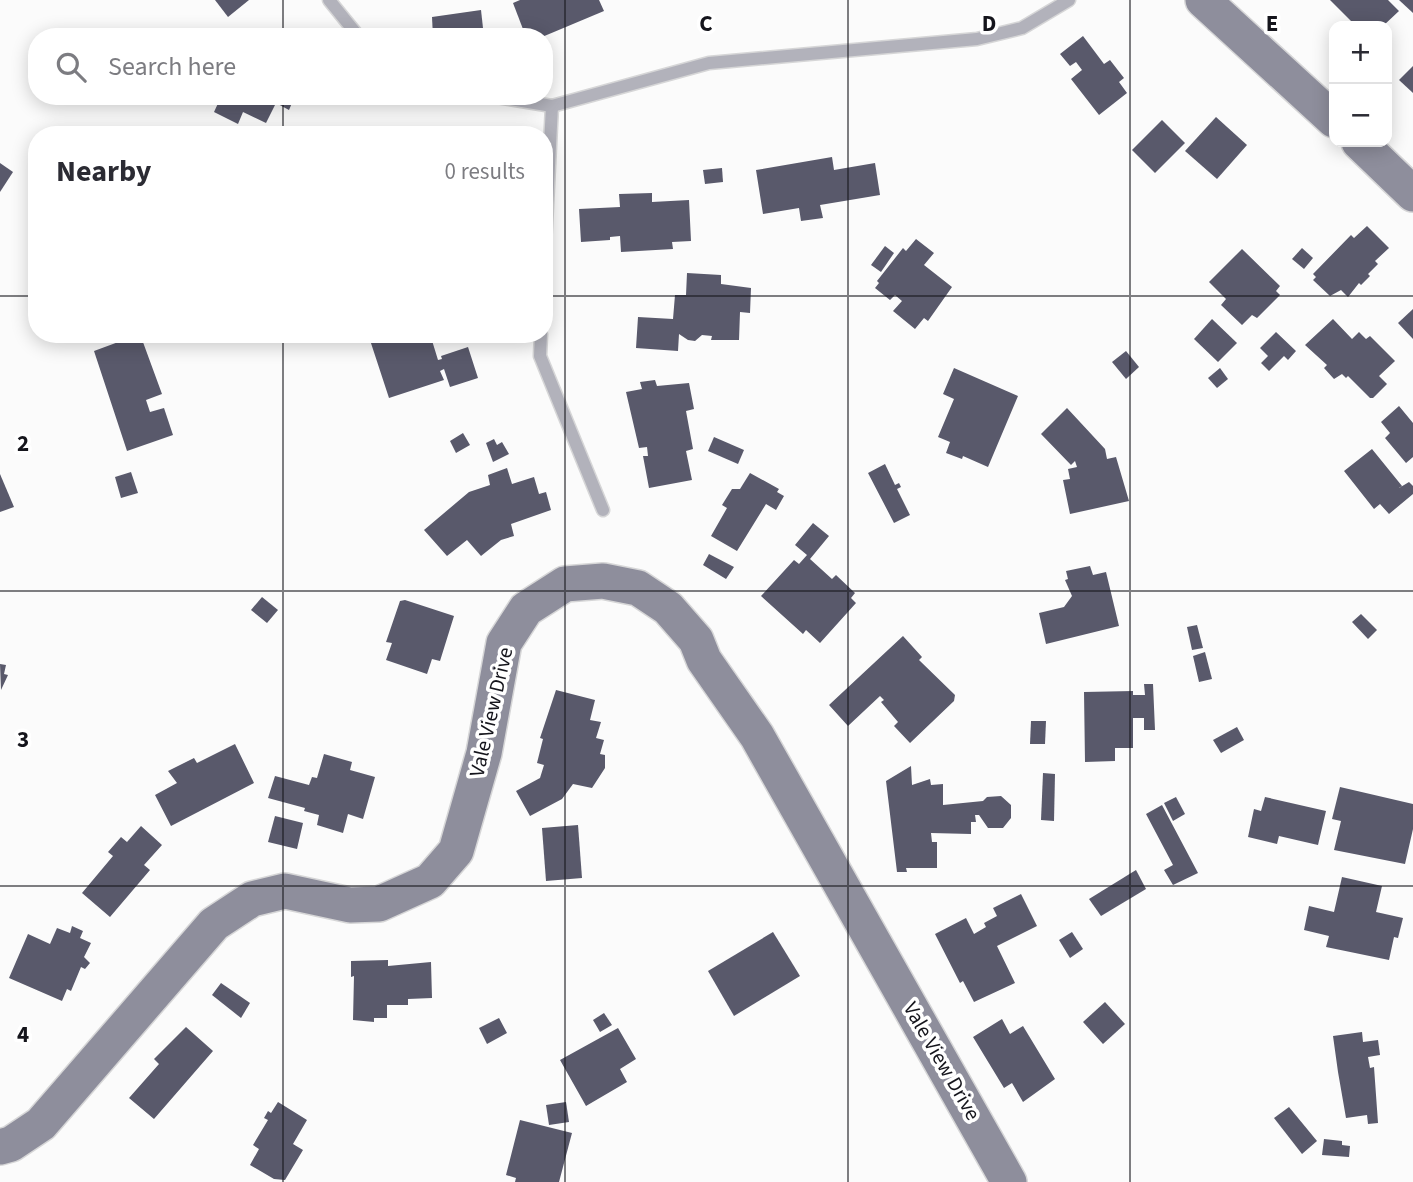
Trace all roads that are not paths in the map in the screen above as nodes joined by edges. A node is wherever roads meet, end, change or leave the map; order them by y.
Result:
1 (329, 0) edge
2 (1069, 0) edge
3 (1203, 0) edge
4 (352, 28) edge
5 (546, 105) edge
6 (552, 106) junction
7 (1329, 115) edge
8 (551, 126) edge
9 (1364, 147) edge
10 (1413, 194) edge
11 (541, 343) edge
12 (603, 510) dead end
13 (0, 1147) edge
14 (1009, 1182) edge

1 - 4 lane
2 - 6 lane
3 - 7 street
5 - 6 lane
6 - 8 lane
9 - 10 street
11 - 12 lane
13 - 14 street, Vale View Drive

